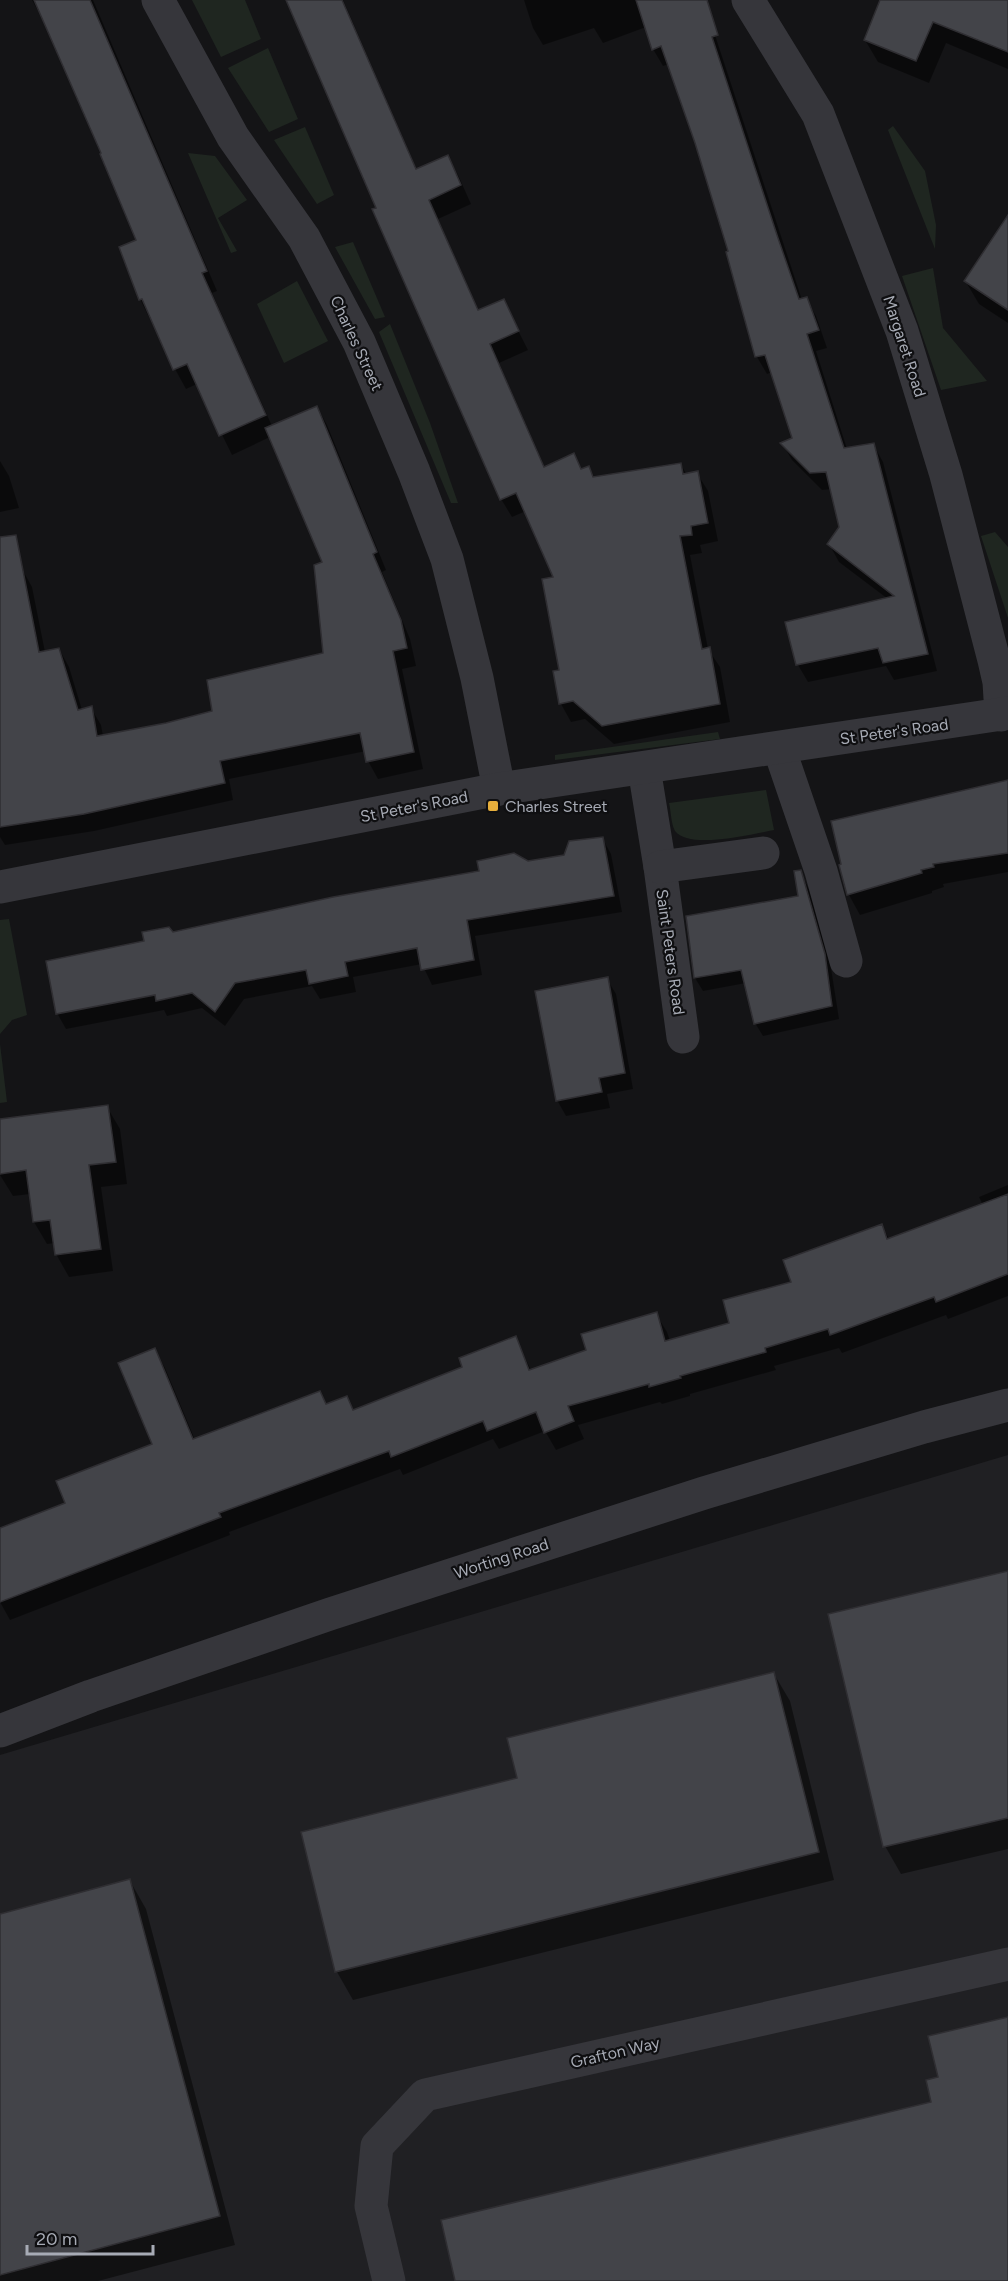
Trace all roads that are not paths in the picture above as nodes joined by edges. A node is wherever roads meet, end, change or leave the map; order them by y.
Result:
1 (158, 0) edge
2 (748, 0) edge
3 (1005, 714) edge
4 (779, 748) junction
5 (644, 768) junction
6 (499, 789) junction
7 (763, 853) dead end
8 (660, 867) junction
9 (0, 887) edge
10 (846, 961) dead end
11 (683, 1037) dead end
12 (1008, 1405) edge
13 (2, 1723) edge
14 (1008, 1964) edge
15 (389, 2281) edge

1 - 6 street, Charles Street
2 - 3 street, Margaret Road
3 - 4 street, St Peter's Road
4 - 5 street, St Peter's Road
4 - 10 street
5 - 6 street, St Peter's Road
5 - 8 street, Saint Peters Road
6 - 9 street, St Peter's Road
7 - 8 street, Saint Peters Road
8 - 11 street, Saint Peters Road
12 - 13 street, Worting Road
14 - 15 street, Grafton Way

